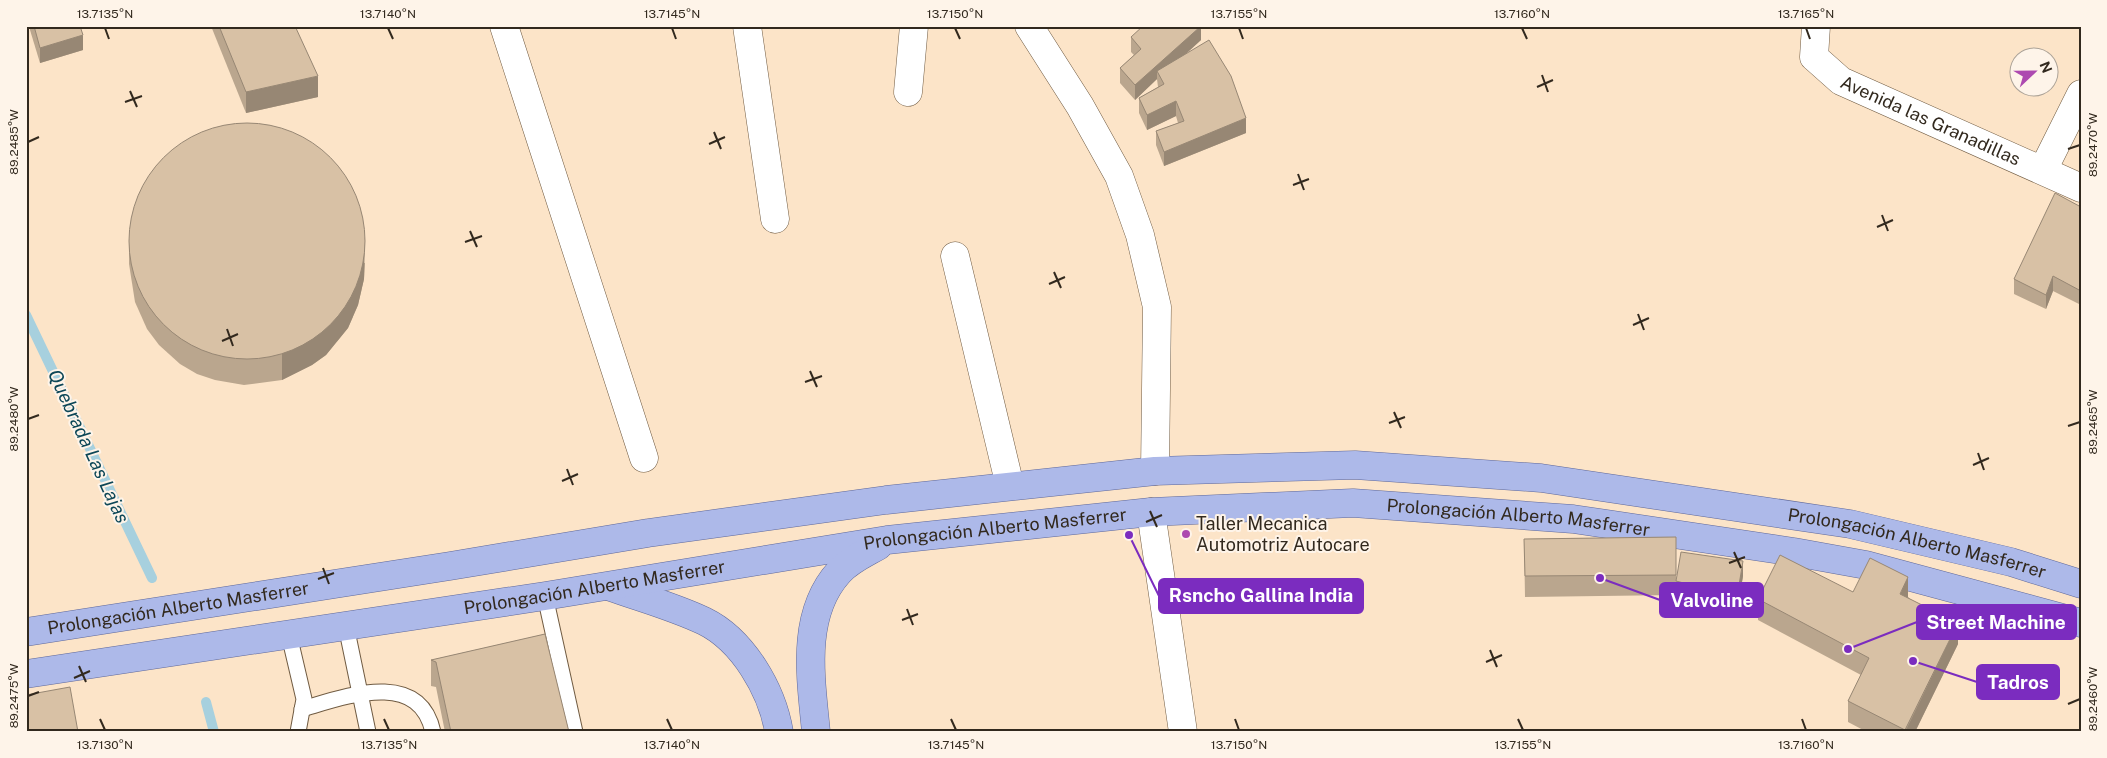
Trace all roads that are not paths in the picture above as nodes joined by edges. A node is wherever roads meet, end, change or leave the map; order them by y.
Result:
1 (504, 26) edge
2 (747, 26) edge
3 (914, 26) edge
4 (1029, 26) edge
5 (1816, 26) edge
6 (908, 92) dead end
7 (2081, 94) edge
8 (2043, 170) junction
9 (2081, 188) edge
10 (776, 218) dead end
11 (955, 256) dead end
12 (644, 458) dead end
13 (1155, 471) junction
14 (1010, 486) junction
15 (1151, 512) junction
16 (887, 540) junction
17 (2081, 584) edge
18 (607, 586) junction
19 (545, 596) junction
20 (2081, 623) edge
21 (346, 626) junction
22 (26, 632) edge
23 (289, 635) junction
24 (26, 674) edge
25 (361, 693) junction
26 (302, 709) junction
27 (298, 732) edge
28 (368, 732) edge
29 (433, 732) edge
30 (575, 732) edge
31 (779, 732) edge
32 (816, 732) edge
33 (1183, 732) edge

1 - 12 street
2 - 10 street
3 - 6 street
4 - 13 street
5 - 8 street, Avenida las Granadillas
7 - 8 street
8 - 9 street, Avenida las Granadillas
11 - 14 street
13 - 14 main road, Prolongación Alberto Masferrer
13 - 17 main road, Prolongación Alberto Masferrer
14 - 22 main road, Prolongación Alberto Masferrer
15 - 16 main road, Prolongación Alberto Masferrer
15 - 20 main road, Prolongación Alberto Masferrer
15 - 33 street
16 - 18 main road, Prolongación Alberto Masferrer
16 - 32 main road
18 - 19 main road, Prolongación Alberto Masferrer
18 - 31 main road
19 - 21 main road, Prolongación Alberto Masferrer
19 - 30 lane
21 - 23 main road, Prolongación Alberto Masferrer
21 - 25 lane
23 - 24 main road, Prolongación Alberto Masferrer
23 - 26 lane
25 - 26 lane
25 - 28 lane
25 - 29 lane
26 - 27 lane

